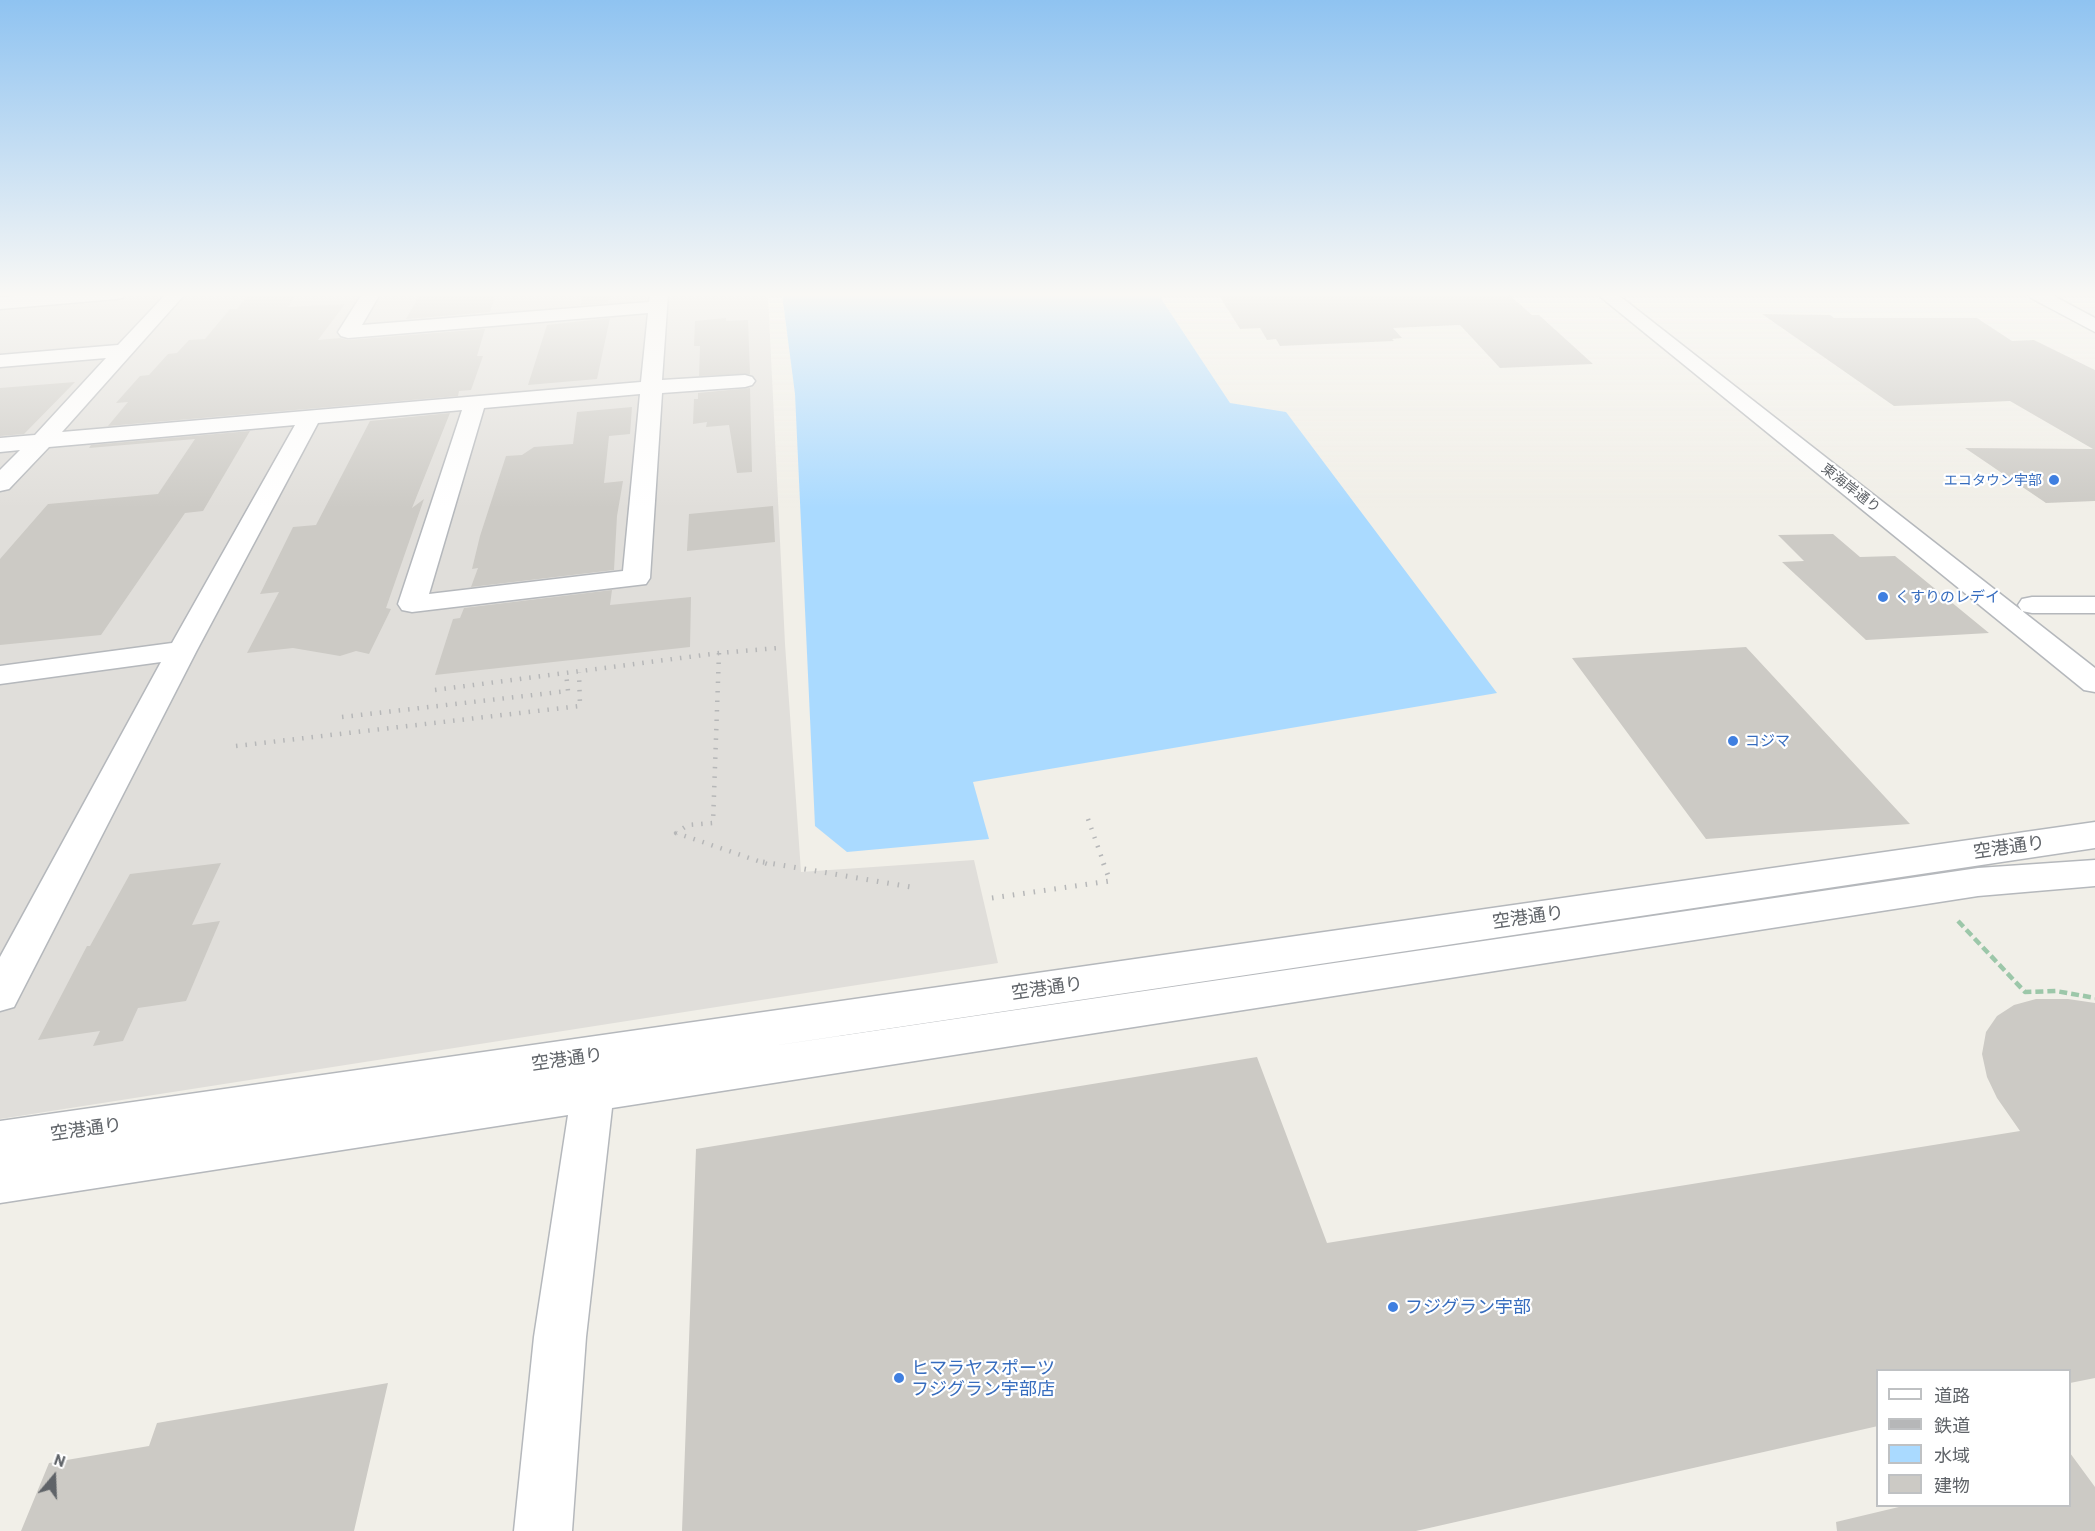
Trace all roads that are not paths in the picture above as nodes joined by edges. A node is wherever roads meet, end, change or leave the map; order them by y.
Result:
1 (110, 365) edge
2 (654, 365) edge
3 (1696, 365) edge
4 (1719, 365) edge
5 (745, 381) dead end
6 (652, 387) junction
7 (475, 402) junction
8 (310, 418) junction
9 (42, 441) junction
10 (0, 445) edge
11 (0, 484) edge
12 (2032, 605) junction
13 (2095, 605) edge
14 (182, 650) junction
15 (2095, 654) edge
16 (0, 675) edge
17 (2095, 683) edge
18 (2095, 835) edge
19 (2095, 873) edge
20 (0, 996) edge
21 (595, 1074) junction
22 (0, 1141) edge
23 (0, 1181) edge
24 (543, 1531) edge

1 - 9 street
2 - 6 street
3 - 17 street, 東海岸通り
4 - 12 street, 東海岸通り
5 - 6 street
6 - 7 street
6 - 7 street
7 - 8 street
8 - 9 street
8 - 14 street
9 - 10 street
9 - 11 street
12 - 13 street
12 - 15 street, 東海岸通り
14 - 16 street
14 - 20 street
18 - 21 street, 空港通り
19 - 21 street
21 - 22 street, 空港通り
21 - 23 street
21 - 24 street

